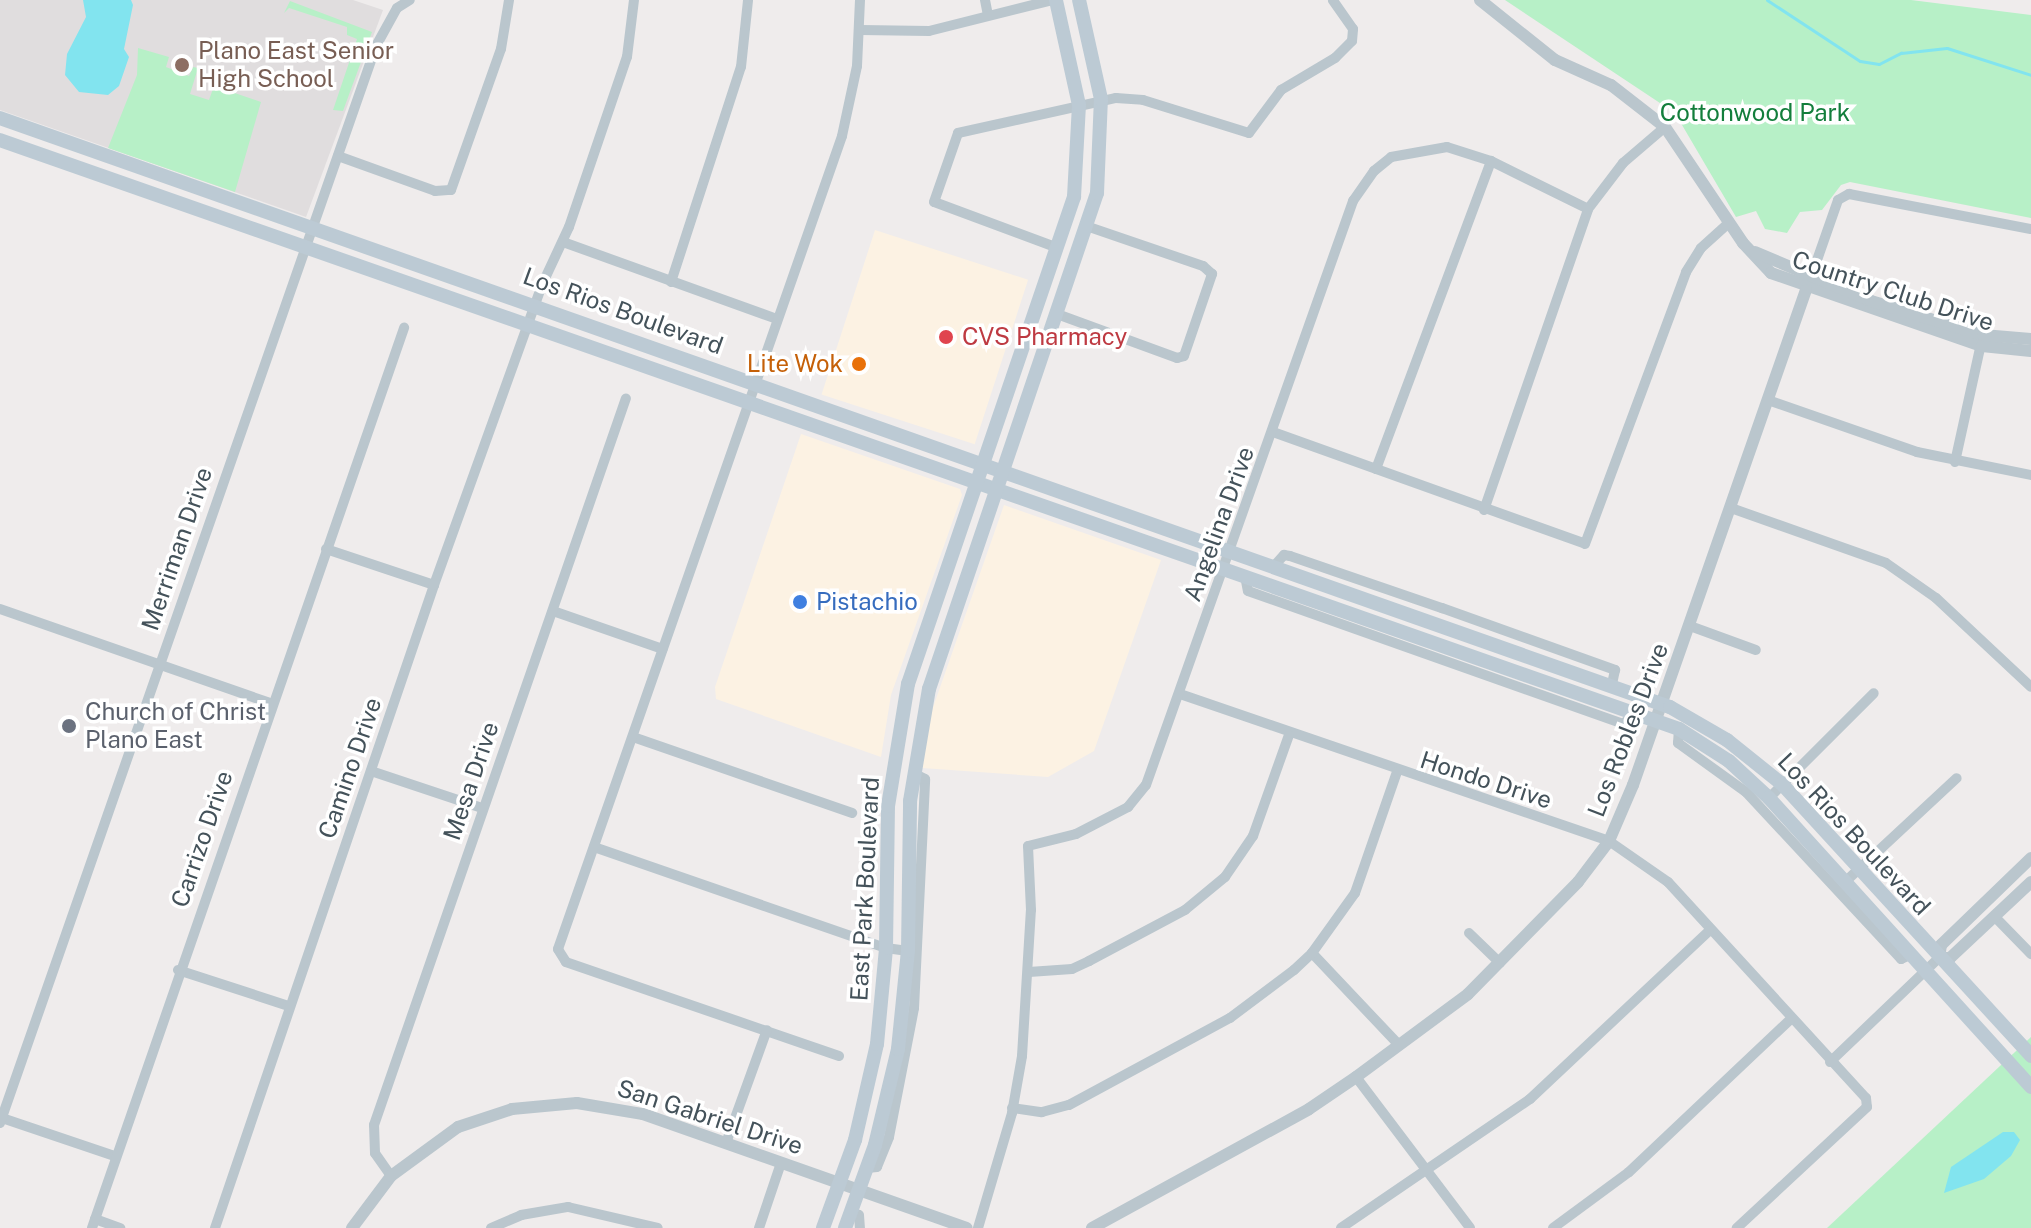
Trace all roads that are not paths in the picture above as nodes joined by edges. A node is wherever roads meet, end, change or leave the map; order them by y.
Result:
1 (410, 0) edge
2 (509, 0) edge
3 (634, 0) edge
4 (748, 0) edge
5 (860, 0) edge
6 (985, 0) edge
7 (1054, 0) edge
8 (1079, 0) edge
9 (1333, 0) edge
10 (1480, 0) edge
11 (394, 4) edge
12 (988, 15) junction
13 (861, 30) junction
14 (1101, 99) junction
15 (1079, 105) junction
16 (0, 118) edge
17 (1665, 127) junction
18 (0, 140) edge
19 (111, 156) junction
20 (338, 156) junction
21 (1491, 161) junction
22 (105, 176) junction
23 (241, 201) junction
24 (184, 203) junction
25 (1588, 209) junction
26 (1729, 223) junction
27 (313, 225) junction
28 (1089, 227) junction
29 (2031, 229) edge
30 (563, 242) junction
31 (306, 246) junction
32 (1058, 248) junction
33 (671, 282) junction
34 (1809, 284) junction
35 (535, 303) junction
36 (1038, 308) junction
37 (1057, 314) junction
38 (777, 319) junction
39 (528, 323) junction
40 (404, 328) dead end
41 (2031, 339) edge
42 (1982, 340) junction
43 (2031, 351) edge
44 (756, 382) junction
45 (626, 398) dead end
46 (750, 400) junction
47 (1768, 400) junction
48 (850, 415) junction
49 (1273, 432) junction
50 (844, 435) junction
51 (984, 462) junction
52 (1955, 462) junction
53 (1004, 469) junction
54 (1376, 469) junction
55 (2031, 475) edge
56 (977, 482) junction
57 (996, 489) junction
58 (1731, 508) junction
59 (1484, 510) junction
60 (1131, 515) junction
61 (1122, 532) junction
62 (326, 549) junction
63 (1231, 550) junction
64 (1224, 569) junction
65 (434, 585) junction
66 (0, 609) edge
67 (553, 611) junction
68 (1690, 626) junction
69 (663, 649) junction
70 (1756, 650) dead end
71 (158, 664) junction
72 (908, 684) junction
73 (2031, 687) edge
74 (929, 689) junction
75 (1874, 693) dead end
76 (1180, 694) junction
77 (270, 703) junction
78 (1662, 704) junction
79 (1656, 720) junction
80 (1679, 729) junction
81 (1289, 735) junction
82 (633, 737) junction
83 (371, 771) junction
84 (1397, 772) junction
85 (913, 773) junction
86 (1957, 778) dead end
87 (1782, 784) junction
88 (1769, 798) junction
89 (482, 808) junction
90 (852, 813) dead end
91 (1609, 841) junction
92 (594, 847) junction
93 (2031, 858) edge
94 (1858, 869) junction
95 (1846, 881) junction
96 (2031, 882) edge
97 (1995, 917) junction
98 (1709, 931) junction
99 (1469, 933) dead end
100 (886, 948) junction
101 (908, 951) junction
102 (1312, 953) junction
103 (1912, 954) junction
104 (2031, 954) edge
105 (1939, 958) junction
106 (1500, 963) junction
107 (178, 970) junction
108 (1926, 970) junction
109 (1029, 972) junction
110 (289, 1006) junction
111 (1791, 1019) junction
112 (767, 1030) junction
113 (1399, 1045) junction
114 (839, 1056) dead end
115 (2031, 1056) edge
116 (1830, 1062) junction
117 (1356, 1077) junction
118 (2031, 1087) edge
119 (1012, 1108) junction
120 (1, 1120) edge
121 (726, 1143) junction
122 (114, 1156) junction
123 (781, 1163) junction
124 (867, 1168) junction
125 (1426, 1174) junction
126 (391, 1176) junction
127 (839, 1183) junction
128 (858, 1190) junction
129 (850, 1212) junction
130 (93, 1224) edge
131 (120, 1228) edge
132 (215, 1228) edge
133 (352, 1228) edge
134 (491, 1228) edge
135 (658, 1228) edge
136 (759, 1228) edge
137 (823, 1228) edge
138 (845, 1228) edge
139 (860, 1228) edge
140 (967, 1228) edge
141 (978, 1228) edge
142 (1092, 1228) edge
143 (1341, 1228) edge
144 (1470, 1228) edge
145 (1553, 1228) edge
146 (1737, 1228) edge

1 - 11 street, Merriman Drive
2 - 20 street
3 - 30 street, Camino Drive
4 - 33 street
5 - 13 street
6 - 12 street
7 - 12 street
7 - 15 main road, East Park Boulevard
8 - 14 main road, East Park Boulevard
9 - 14 street
10 - 17 street, Country Club Drive
11 - 20 street, Merriman Drive
12 - 13 street
13 - 38 street
14 - 15 street
14 - 28 main road, East Park Boulevard
15 - 32 main road, East Park Boulevard
15 - 32 street
16 - 19 main road, Los Rios Boulevard
17 - 25 street
17 - 26 street, Country Club Drive
18 - 22 main road, Los Rios Boulevard
19 - 22 main road
19 - 23 main road, Los Rios Boulevard
20 - 27 street, Merriman Drive
21 - 25 street
21 - 49 street, Angelina Drive
21 - 54 street
22 - 24 main road, Los Rios Boulevard
23 - 24 main road
23 - 27 main road, Los Rios Boulevard
24 - 31 main road, Los Rios Boulevard
25 - 59 street
26 - 34 street, Country Club Drive
26 - 59 street
27 - 31 street, Merriman Drive
27 - 35 main road, Los Rios Boulevard
28 - 37 main road, East Park Boulevard
28 - 37 street
29 - 34 street, Los Robles Drive
30 - 33 street
30 - 35 street, Camino Drive
31 - 39 main road, Los Rios Boulevard
31 - 71 street, Merriman Drive
32 - 36 main road, East Park Boulevard
33 - 38 street
34 - 42 street, Country Club Drive
34 - 47 street, Los Robles Drive
35 - 39 street, Camino Drive
35 - 44 main road, Los Rios Boulevard
36 - 37 main road
36 - 51 main road, East Park Boulevard
37 - 53 main road, East Park Boulevard
38 - 44 street
39 - 46 main road, Los Rios Boulevard
39 - 65 street, Camino Drive
40 - 62 street, Carrizo Drive
41 - 42 street, Country Club Drive
42 - 43 street, Country Club Drive
42 - 52 street
44 - 46 street
44 - 48 main road, Los Rios Boulevard
45 - 67 street, Mesa Drive
46 - 50 main road, Los Rios Boulevard
46 - 69 street
47 - 52 street
47 - 58 street, Los Robles Drive
48 - 50 main road
48 - 51 main road, Los Rios Boulevard
49 - 54 street
49 - 63 street, Angelina Drive
50 - 56 main road, Los Rios Boulevard
51 - 53 main road, Los Rios Boulevard
51 - 56 main road, East Park Boulevard
52 - 55 street
53 - 57 main road, East Park Boulevard
53 - 60 main road, Los Rios Boulevard
54 - 59 street
56 - 57 main road, Los Rios Boulevard
56 - 72 main road, East Park Boulevard
57 - 61 main road, Los Rios Boulevard
57 - 74 main road, East Park Boulevard
58 - 68 street, Los Robles Drive
58 - 73 street
60 - 61 main road
60 - 63 main road, Los Rios Boulevard
61 - 64 main road, Los Rios Boulevard
62 - 65 street
62 - 77 street, Carrizo Drive
63 - 64 street, Angelina Drive
63 - 78 main road, Los Rios Boulevard
64 - 76 street, Angelina Drive
64 - 79 main road, Los Rios Boulevard
65 - 83 street, Camino Drive
66 - 71 street
67 - 69 street
67 - 89 street, Mesa Drive
68 - 70 street
68 - 78 street, Los Robles Drive
69 - 82 street
71 - 77 street
71 - 120 street, Merriman Drive
72 - 74 main road
72 - 100 main road, East Park Boulevard
74 - 85 main road, East Park Boulevard
75 - 87 street
76 - 81 street, Hondo Drive
76 - 109 street, Angelina Drive
77 - 107 street, Carrizo Drive
78 - 79 street, Los Robles Drive
78 - 87 main road, Los Rios Boulevard
79 - 80 main road, Los Rios Boulevard
79 - 91 street, Los Robles Drive
80 - 88 main road, Los Rios Boulevard
80 - 103 street, Los Rios Boulevard
81 - 84 street, Hondo Drive
81 - 109 street
82 - 90 street
82 - 92 street
83 - 89 street
83 - 110 street, Camino Drive
84 - 91 street, Hondo Drive
84 - 102 street
85 - 101 main road, East Park Boulevard
85 - 124 street, East Park Boulevard
86 - 94 street
87 - 88 street
87 - 94 main road, Los Rios Boulevard
88 - 95 main road, Los Rios Boulevard
89 - 126 street, Mesa Drive
91 - 98 street, Hondo Drive
91 - 106 street, Los Robles Drive
92 - 100 street
92 - 112 street
93 - 105 street
94 - 95 street
94 - 105 main road, Los Rios Boulevard
95 - 103 main road, Los Rios Boulevard
96 - 97 street
97 - 104 street
97 - 105 street
98 - 111 street, Hondo Drive
98 - 125 street
99 - 106 street
100 - 101 street
100 - 127 main road, East Park Boulevard
101 - 124 main road, East Park Boulevard
102 - 113 street
102 - 119 street
103 - 108 main road, Los Rios Boulevard
105 - 108 street
105 - 115 main road, Los Rios Boulevard
106 - 113 street, Los Robles Drive
107 - 110 street
107 - 122 street, Carrizo Drive
108 - 116 street
108 - 118 main road, Los Rios Boulevard
109 - 119 street
110 - 132 street, Camino Drive
111 - 116 street, Hondo Drive
111 - 145 street
112 - 114 street
112 - 121 street
113 - 117 street, Los Robles Drive
116 - 146 street, Hondo Drive
117 - 125 street
117 - 142 street, Los Robles Drive
119 - 141 street
120 - 122 street
121 - 123 street, San Gabriel Drive
121 - 126 street, San Gabriel Drive
122 - 130 street, Carrizo Drive
123 - 127 street, San Gabriel Drive
123 - 136 street
124 - 128 main road, East Park Boulevard
125 - 143 street
125 - 144 street
126 - 133 street, San Gabriel Drive
127 - 128 street, San Gabriel Drive
127 - 137 main road, East Park Boulevard
128 - 129 main road, East Park Boulevard
128 - 140 street
129 - 138 main road, East Park Boulevard
129 - 139 street
130 - 131 street
134 - 135 street

